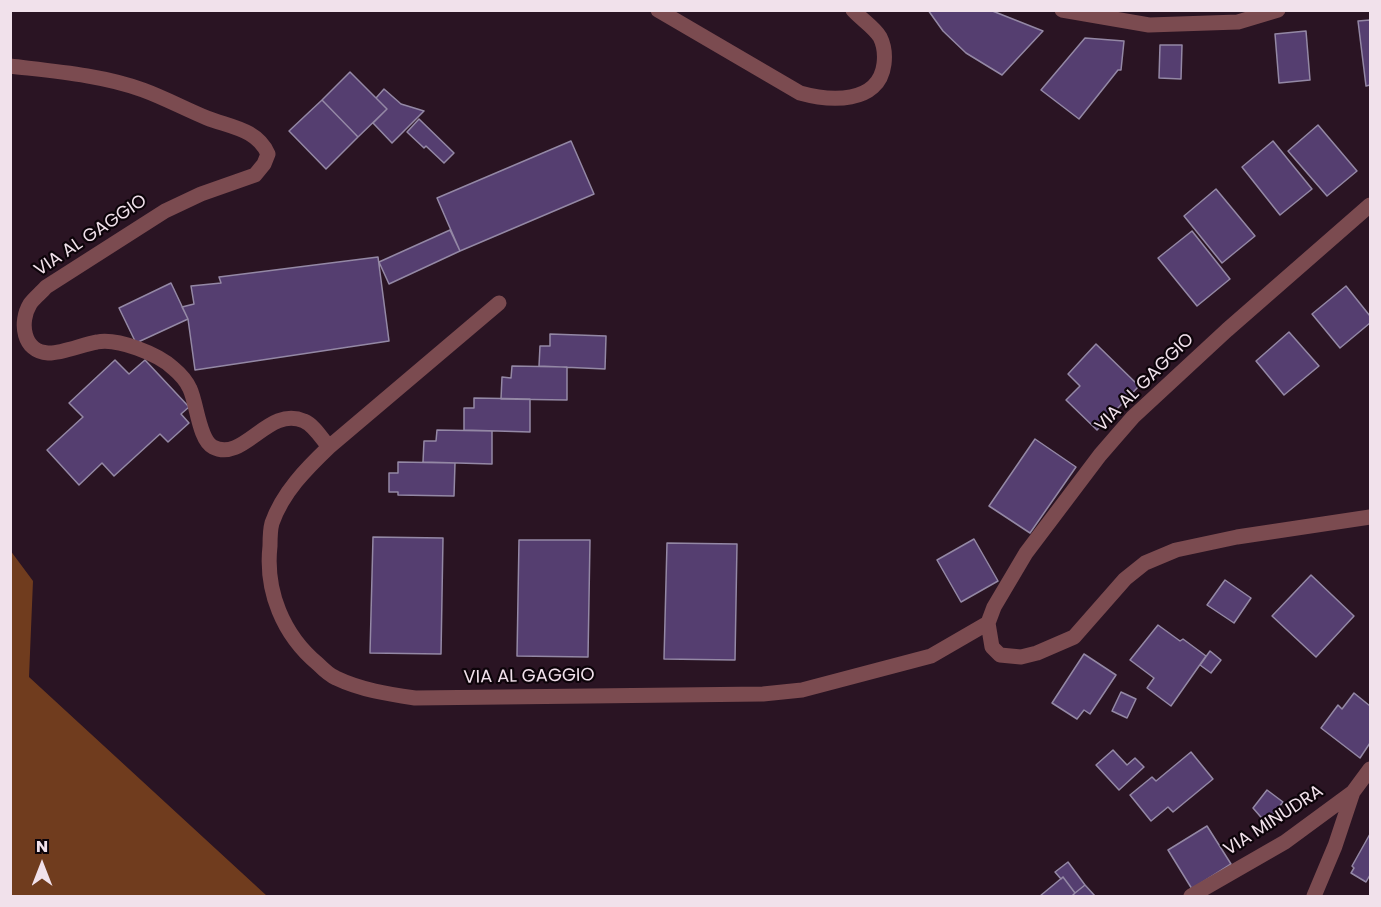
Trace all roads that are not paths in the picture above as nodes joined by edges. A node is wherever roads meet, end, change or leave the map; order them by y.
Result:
1 (658, 10) edge
2 (853, 10) edge
3 (1062, 10) edge
4 (1278, 10) edge
5 (10, 66) edge
6 (1371, 206) edge
7 (499, 303) dead end
8 (330, 447) junction
9 (1371, 517) edge
10 (987, 623) junction
11 (1371, 769) edge
12 (1353, 792) junction
13 (1191, 897) edge
14 (1314, 897) edge

1 - 2 street
3 - 4 street
5 - 8 street, VIA AL GAGGIO
6 - 10 street, VIA AL GAGGIO
7 - 8 street, VIA AL GAGGIO
8 - 10 street, VIA AL GAGGIO
9 - 10 street
11 - 12 street, VIA MINUDRA
12 - 13 street, VIA MINUDRA
12 - 14 street

